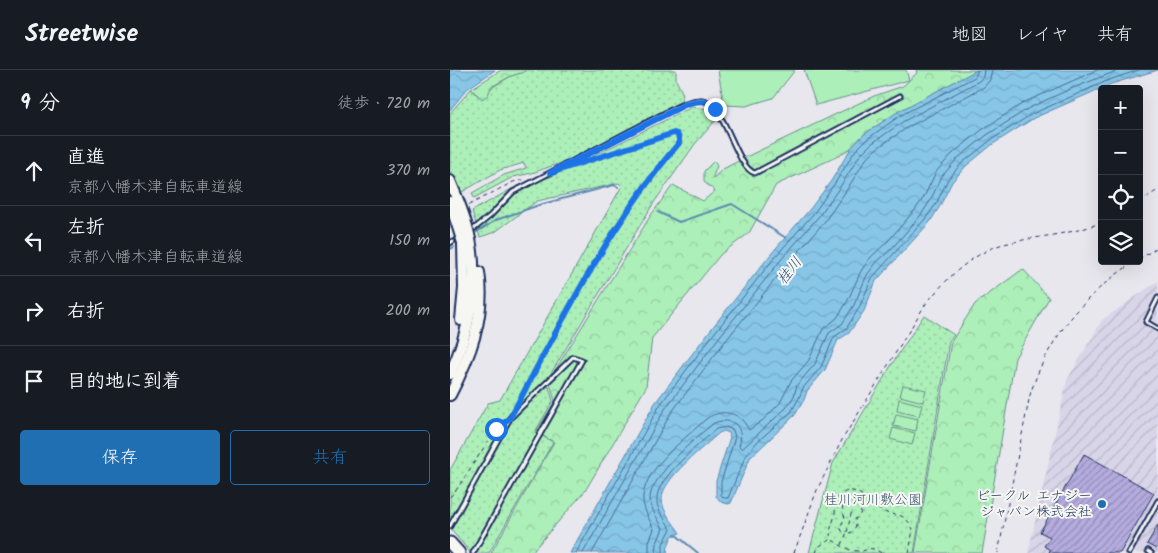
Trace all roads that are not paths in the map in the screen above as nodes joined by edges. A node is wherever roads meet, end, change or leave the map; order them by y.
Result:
1 (900, 96) dead end
2 (450, 181) edge
3 (457, 209) edge
4 (475, 228) dead end
5 (459, 242) edge
6 (1158, 298) edge
7 (1153, 308) junction
8 (1158, 312) edge
9 (1158, 329) edge
10 (450, 358) edge
11 (450, 374) edge
12 (450, 395) edge
13 (1158, 501) edge
14 (450, 526) edge
15 (450, 543) edge
16 (459, 553) edge
17 (473, 553) edge
18 (1129, 553) edge

1 - 4 lane
2 - 3 main road
3 - 5 main road
5 - 10 main road
5 - 11 main road
5 - 12 main road
6 - 7 lane
7 - 8 lane
7 - 9 lane
13 - 18 lane
14 - 17 lane
15 - 16 highway

